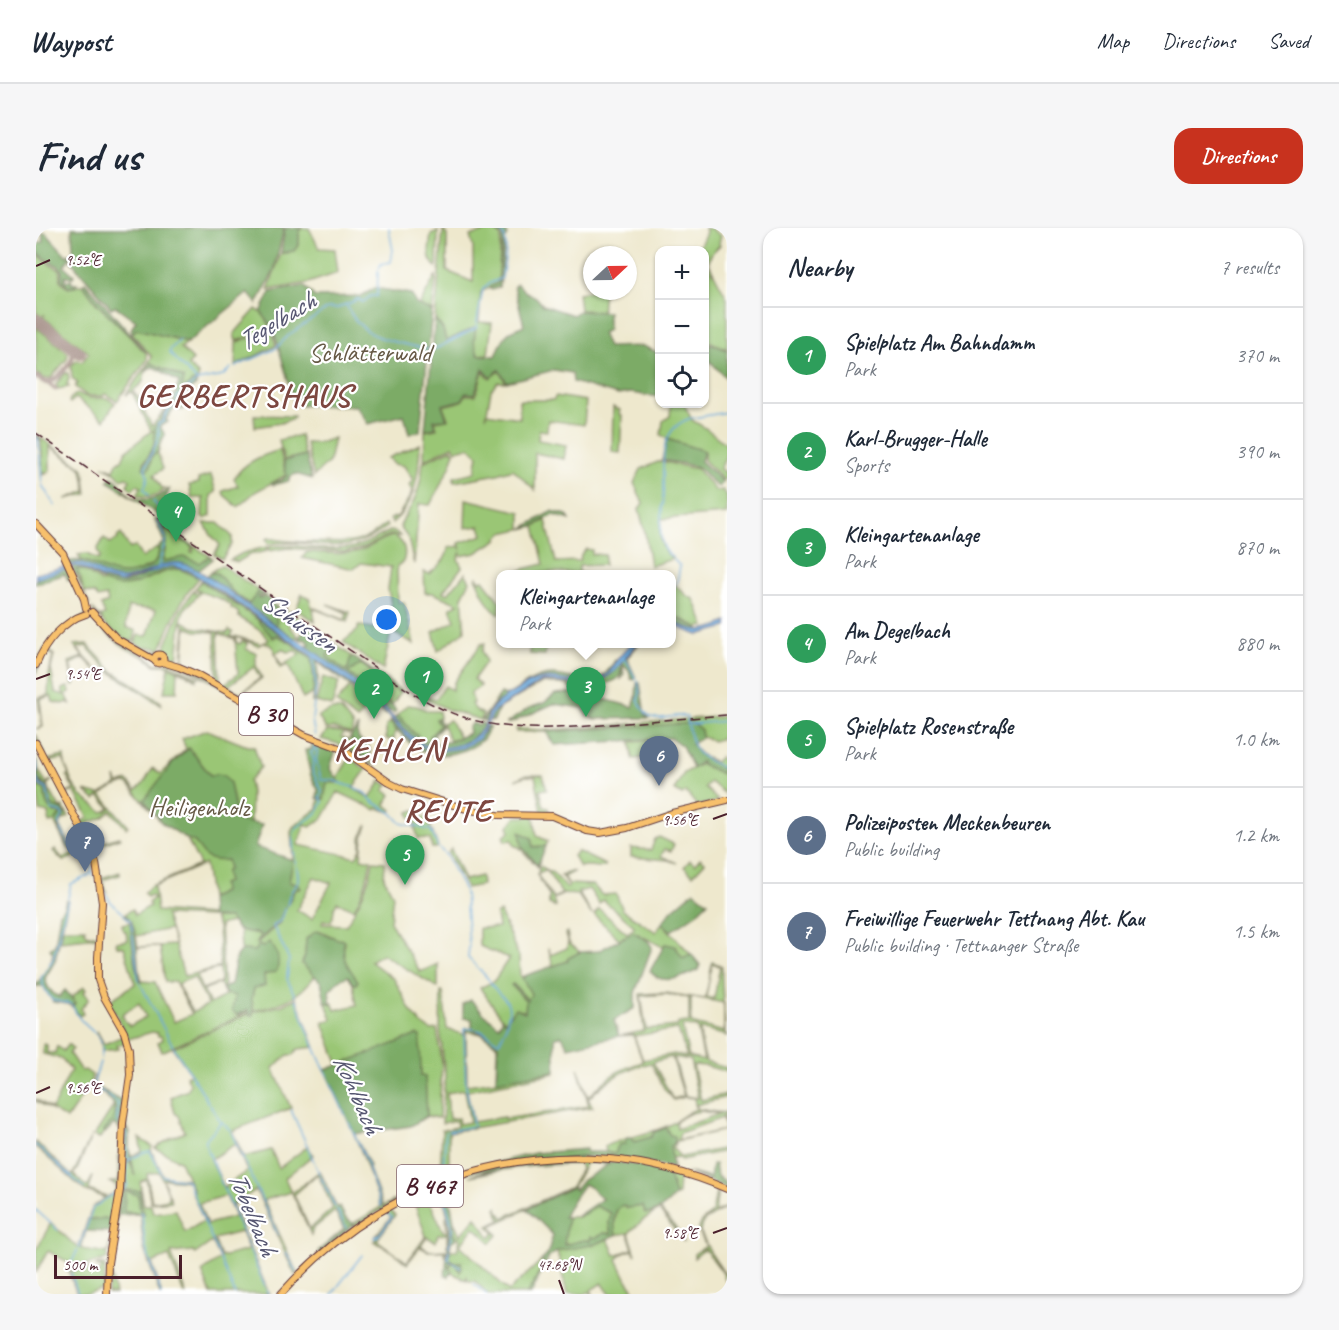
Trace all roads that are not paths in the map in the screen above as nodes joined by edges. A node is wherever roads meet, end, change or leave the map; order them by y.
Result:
1 (36, 524) edge
2 (88, 612) junction
3 (36, 665) edge
4 (36, 743) edge
5 (727, 800) edge
6 (727, 1189) edge
7 (107, 1294) edge
8 (281, 1294) edge

1 - 2 main road
2 - 3 main road
2 - 5 main road, B 30
4 - 7 main road
6 - 8 main road, B 467

